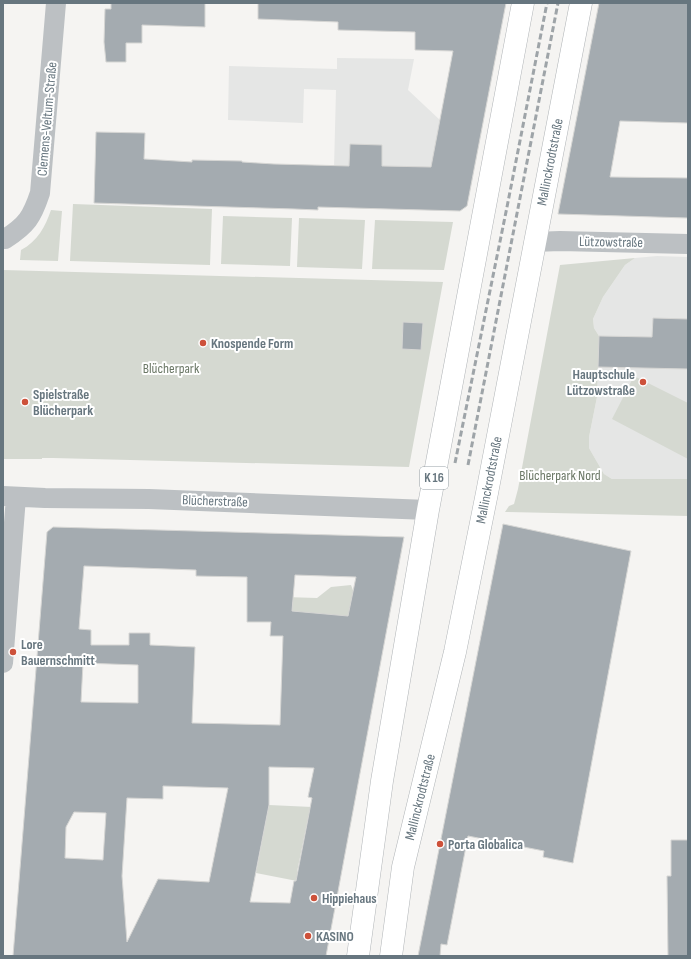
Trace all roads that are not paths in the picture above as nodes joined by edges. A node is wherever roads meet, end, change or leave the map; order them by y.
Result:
1 (56, 3) edge
2 (523, 3) edge
3 (580, 3) edge
4 (3, 239) edge
5 (534, 242) junction
6 (688, 244) edge
7 (9, 496) edge
8 (428, 510) junction
9 (3, 663) edge
10 (358, 956) edge
11 (391, 956) edge

1 - 4 street, Clemens-Veltum-Straße
2 - 8 main road, K 16
3 - 5 main road, Mallinckrodtstraße
5 - 6 street, Lützowstraße
5 - 11 main road, Mallinckrodtstraße
7 - 8 street, Blücherstraße
7 - 9 street
8 - 10 main road, K 16

